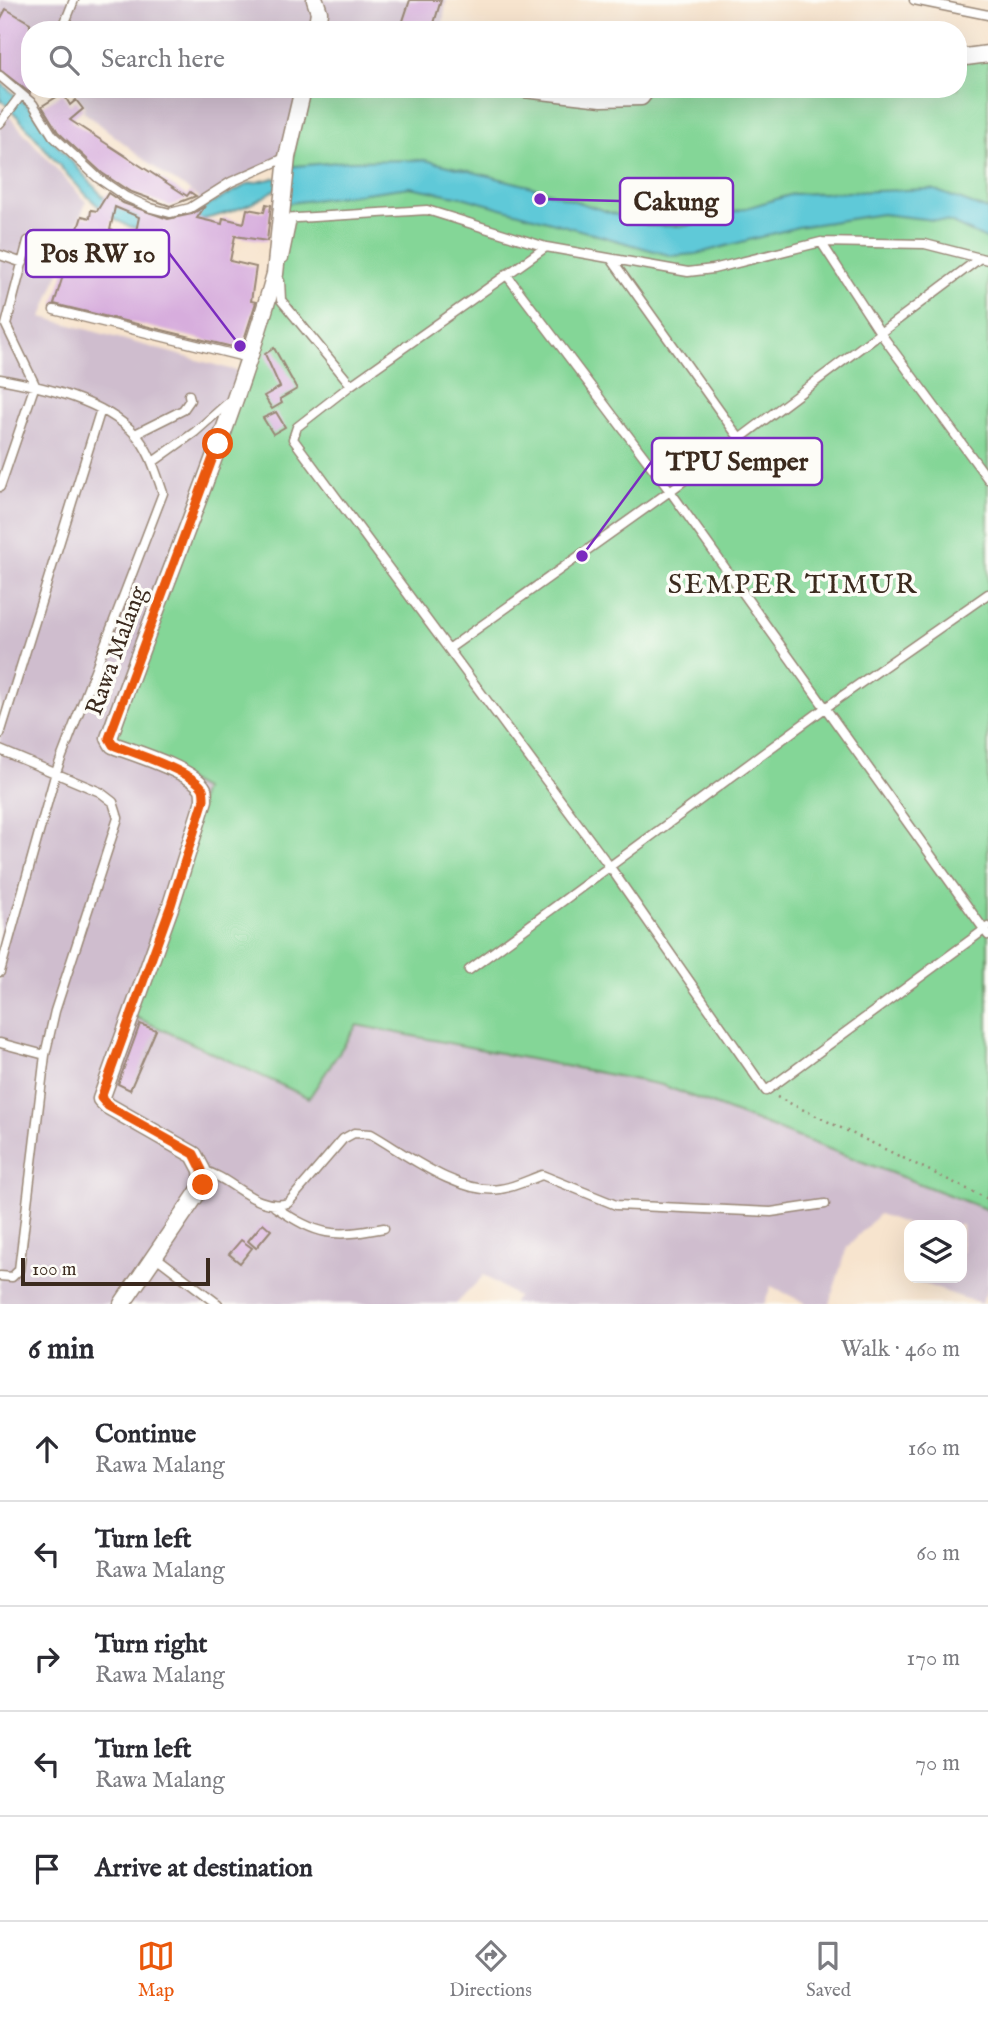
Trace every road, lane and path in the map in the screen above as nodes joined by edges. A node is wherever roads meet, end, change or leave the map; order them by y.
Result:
1 (74, 0) edge
2 (315, 0) edge
3 (914, 0) edge
4 (988, 15) edge
5 (66, 21) edge
6 (320, 21) edge
7 (988, 54) edge
8 (967, 57) edge
9 (0, 76) edge
10 (20, 96) joint
11 (23, 98) edge
12 (301, 98) edge
13 (2, 120) edge
14 (287, 160) junction
15 (285, 214) junction
16 (28, 241) dead end
17 (821, 242) junction
18 (545, 247) junction
19 (0, 255) edge
20 (984, 259) edge
21 (612, 260) junction
22 (23, 263) junction
23 (506, 274) junction
24 (54, 310) dead end
25 (3, 325) edge
26 (881, 334) junction
27 (249, 358) junction
28 (0, 379) edge
29 (34, 385) junction
30 (351, 385) junction
31 (189, 395) dead end
32 (235, 397) junction
33 (101, 409) junction
34 (135, 434) junction
35 (739, 438) junction
36 (153, 462) junction
37 (988, 480) edge
38 (0, 487) edge
39 (670, 491) junction
40 (988, 594) edge
41 (450, 648) junction
42 (825, 708) junction
43 (0, 734) edge
44 (0, 750) edge
45 (56, 772) junction
46 (610, 867) junction
47 (987, 931) edge
48 (469, 970) dead end
49 (0, 972) edge
50 (0, 1043) edge
51 (45, 1055) junction
52 (766, 1091) junction
53 (202, 1170) junction
54 (988, 1199) edge
55 (825, 1204) dead end
56 (275, 1207) junction
57 (384, 1228) dead end
58 (156, 1257) junction
59 (0, 1276) edge
60 (125, 1303) edge
61 (218, 1304) edge

1 - 5 lane
2 - 6 street
3 - 4 lane
7 - 8 street
9 - 10 lane
10 - 13 lane
11 - 14 lane
12 - 14 street, Rawa Malang
14 - 15 street, Rawa Malang
15 - 18 lane
15 - 27 street, Rawa Malang
15 - 30 lane
16 - 22 lane
17 - 20 lane
17 - 21 lane
17 - 26 lane
18 - 21 lane
18 - 23 lane
19 - 22 lane
20 - 26 lane
21 - 35 lane
22 - 25 lane
23 - 30 lane
23 - 39 lane
24 - 27 lane
25 - 29 lane
26 - 35 lane
26 - 37 lane
27 - 32 street, Rawa Malang
28 - 29 lane
29 - 33 lane
29 - 38 lane
30 - 41 lane
31 - 34 lane
32 - 36 lane
32 - 53 street, Rawa Malang
33 - 34 lane
33 - 43 lane
34 - 36 lane
35 - 39 lane
36 - 45 lane
39 - 41 lane
39 - 42 lane
40 - 42 lane
41 - 46 lane
42 - 46 lane
42 - 47 lane
44 - 45 lane
45 - 49 lane
45 - 51 lane
46 - 48 lane
46 - 52 lane
47 - 52 lane
50 - 51 lane
51 - 59 lane
52 - 54 path
53 - 56 lane
53 - 58 street
55 - 56 lane
56 - 57 lane
58 - 60 street
58 - 61 lane

